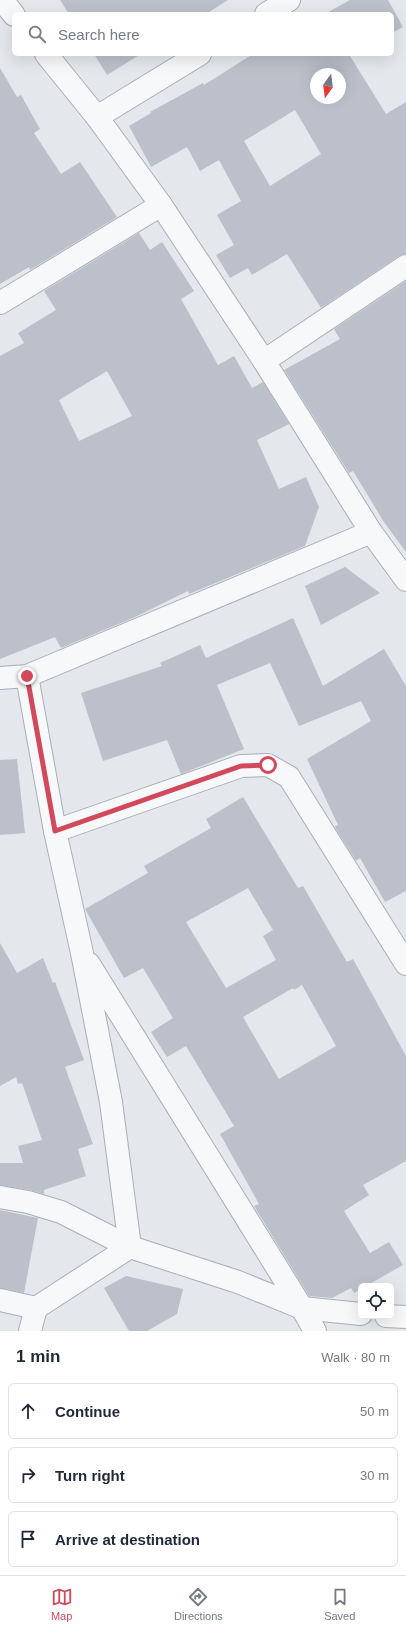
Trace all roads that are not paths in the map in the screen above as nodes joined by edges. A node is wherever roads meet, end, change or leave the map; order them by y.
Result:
1 (2, 0) edge
2 (289, 0) edge
3 (12, 12) edge
4 (269, 12) edge
5 (48, 56) edge
6 (197, 56) edge
7 (97, 117) junction
8 (161, 205) junction
9 (406, 266) edge
10 (0, 303) edge
11 (264, 361) junction
12 (371, 532) junction
13 (406, 580) edge
14 (27, 676) junction
15 (0, 678) edge
16 (55, 831) junction
17 (82, 953) junction
18 (406, 964) edge
19 (0, 1197) edge
20 (130, 1247) junction
21 (0, 1300) edge
22 (36, 1308) junction
23 (302, 1308) junction
24 (358, 1314) edge
25 (394, 1317) edge
26 (406, 1318) edge
27 (30, 1331) edge
28 (315, 1331) edge

1 - 3 street
2 - 4 street
5 - 7 street
6 - 7 street
7 - 8 street
8 - 10 street
8 - 11 street
9 - 11 street
11 - 12 street
12 - 13 street
12 - 14 street
14 - 15 street
14 - 16 street
16 - 17 street
16 - 18 street
17 - 20 street
17 - 23 street
19 - 20 street
20 - 22 street
20 - 23 street
21 - 22 street
22 - 27 street
23 - 24 street
23 - 28 street
25 - 26 street

